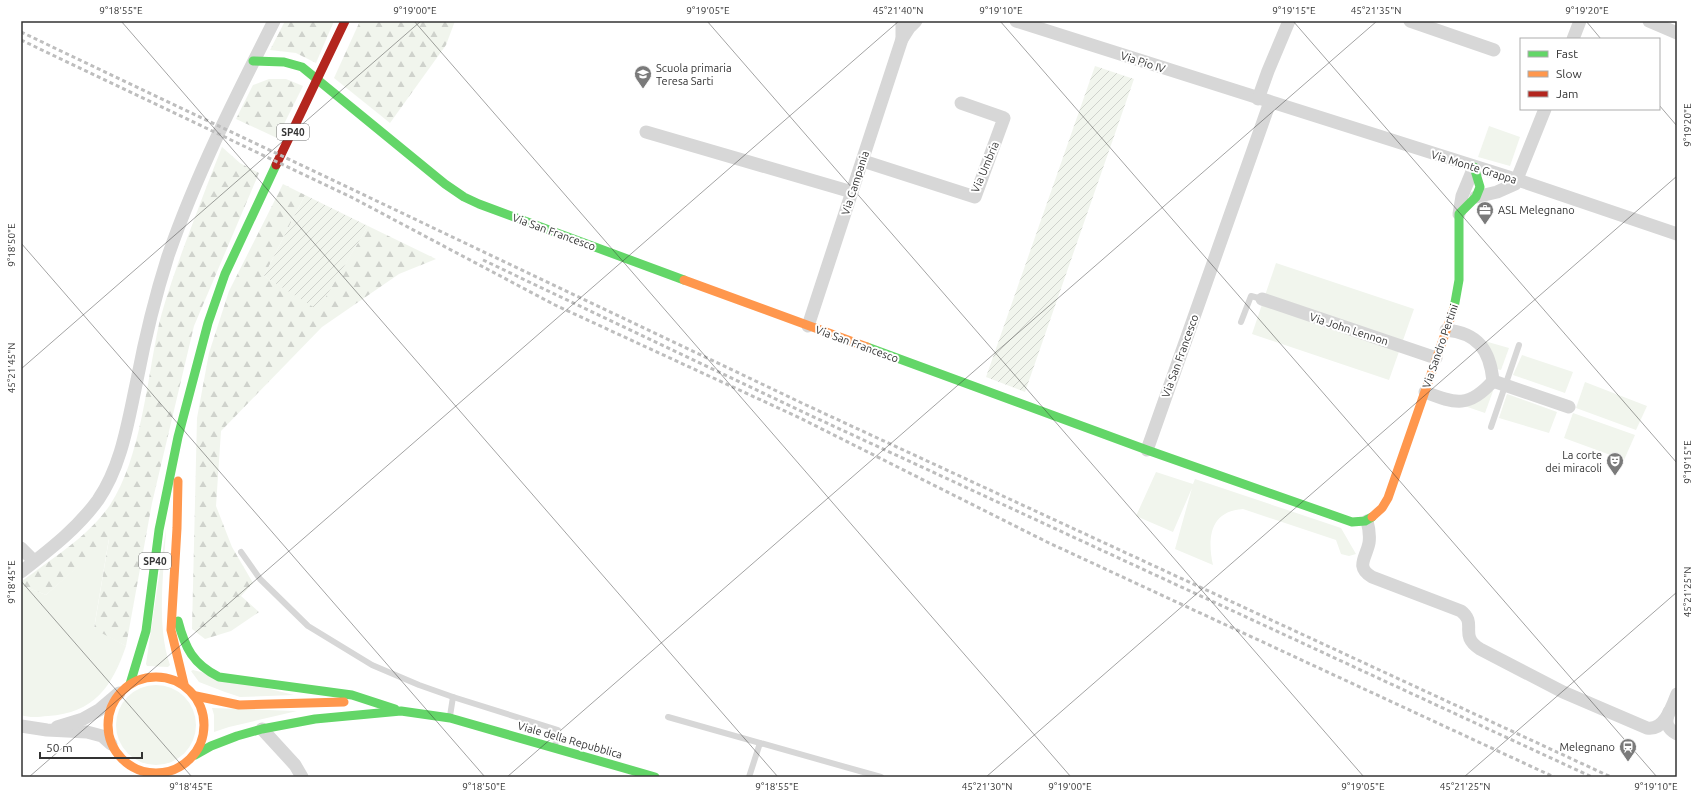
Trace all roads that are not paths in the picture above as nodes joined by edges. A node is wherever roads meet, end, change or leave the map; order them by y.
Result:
1 (274, 21) edge
2 (345, 21) edge
3 (902, 21) edge
4 (916, 21) edge
5 (1016, 21) edge
6 (1289, 21) edge
7 (1410, 21) edge
8 (1580, 21) edge
9 (1649, 21) edge
10 (1676, 31) edge
11 (1573, 38) edge
12 (902, 39) junction
13 (1494, 50) dead end
14 (254, 61) junction
15 (1264, 100) junction
16 (961, 103) dead end
17 (1544, 110) edge
18 (646, 132) dead end
19 (863, 161) junction
20 (1474, 167) junction
21 (1518, 180) junction
22 (852, 192) junction
23 (1476, 197) junction
24 (1459, 214) junction
25 (1677, 234) edge
26 (1262, 300) joint
27 (1241, 322) dead end
28 (808, 326) junction
29 (1446, 330) junction
30 (1520, 345) dead end
31 (1436, 358) junction
32 (1493, 381) junction
33 (1506, 385) junction
34 (1424, 392) junction
35 (1570, 407) dead end
36 (1491, 427) dead end
37 (178, 437) junction
38 (1147, 450) junction
39 (1367, 521) junction
40 (21, 548) edge
41 (242, 552) dead end
42 (34, 561) junction
43 (21, 572) edge
44 (172, 593) junction
45 (130, 684) junction
46 (184, 684) junction
47 (119, 693) junction
48 (196, 696) junction
49 (453, 697) junction
50 (367, 700) junction
51 (1675, 702) edge
52 (401, 711) junction
53 (668, 717) dead end
54 (450, 718) junction
55 (21, 726) edge
56 (262, 729) junction
57 (48, 730) junction
58 (1677, 734) edge
59 (760, 743) junction
60 (111, 744) junction
61 (554, 747) junction
62 (118, 755) junction
63 (195, 755) junction
64 (121, 770) dead end
65 (177, 773) edge
66 (302, 777) edge
67 (655, 777) edge
68 (748, 777) edge
69 (881, 777) edge

1 - 14 street
2 - 37 street, SP40
3 - 12 street, Via Campania
4 - 12 street, Via Campania
5 - 15 street, Via Pio IV
6 - 15 street, Via San Francesco
7 - 13 street
8 - 11 street
9 - 10 street
12 - 19 street, Via Campania
14 - 28 street, Via San Francesco
14 - 42 street
15 - 20 street, Via Monte Grappa
15 - 38 street, Via San Francesco
16 - 19 street, Via Umbria
17 - 21 street
18 - 22 street
19 - 22 street, Via Campania
20 - 21 street, Via Monte Grappa
20 - 23 street
20 - 24 street
21 - 23 street
21 - 25 street, Via Monte Grappa
22 - 28 street, Via Campania
23 - 24 street
24 - 29 street, Via Sandro Pertini
26 - 27 lane
26 - 31 street, Via John Lennon
28 - 38 street, Via San Francesco
29 - 31 street, Via Sandro Pertini
29 - 32 street
30 - 33 lane
31 - 34 street, Via Sandro Pertini
32 - 33 street
32 - 34 street
33 - 35 street
33 - 36 lane
34 - 39 street, Via Sandro Pertini
37 - 44 street, SP40
37 - 45 street, SP40
38 - 39 street
39 - 51 street
40 - 42 street
41 - 49 lane
42 - 43 street
44 - 46 street, SP40
44 - 50 street
45 - 46 street
45 - 47 street
46 - 48 street
47 - 57 street
47 - 60 street
48 - 50 street
48 - 63 street
49 - 54 lane
49 - 61 lane
50 - 52 street
51 - 58 street
52 - 54 street, Viale della Repubblica
52 - 56 street
53 - 59 lane
54 - 61 street, Viale della Repubblica
55 - 57 street
56 - 63 street
56 - 66 street
57 - 60 street
59 - 68 lane
59 - 69 lane
60 - 62 street
61 - 67 street, Viale della Repubblica
62 - 64 street
62 - 65 street
63 - 65 street

